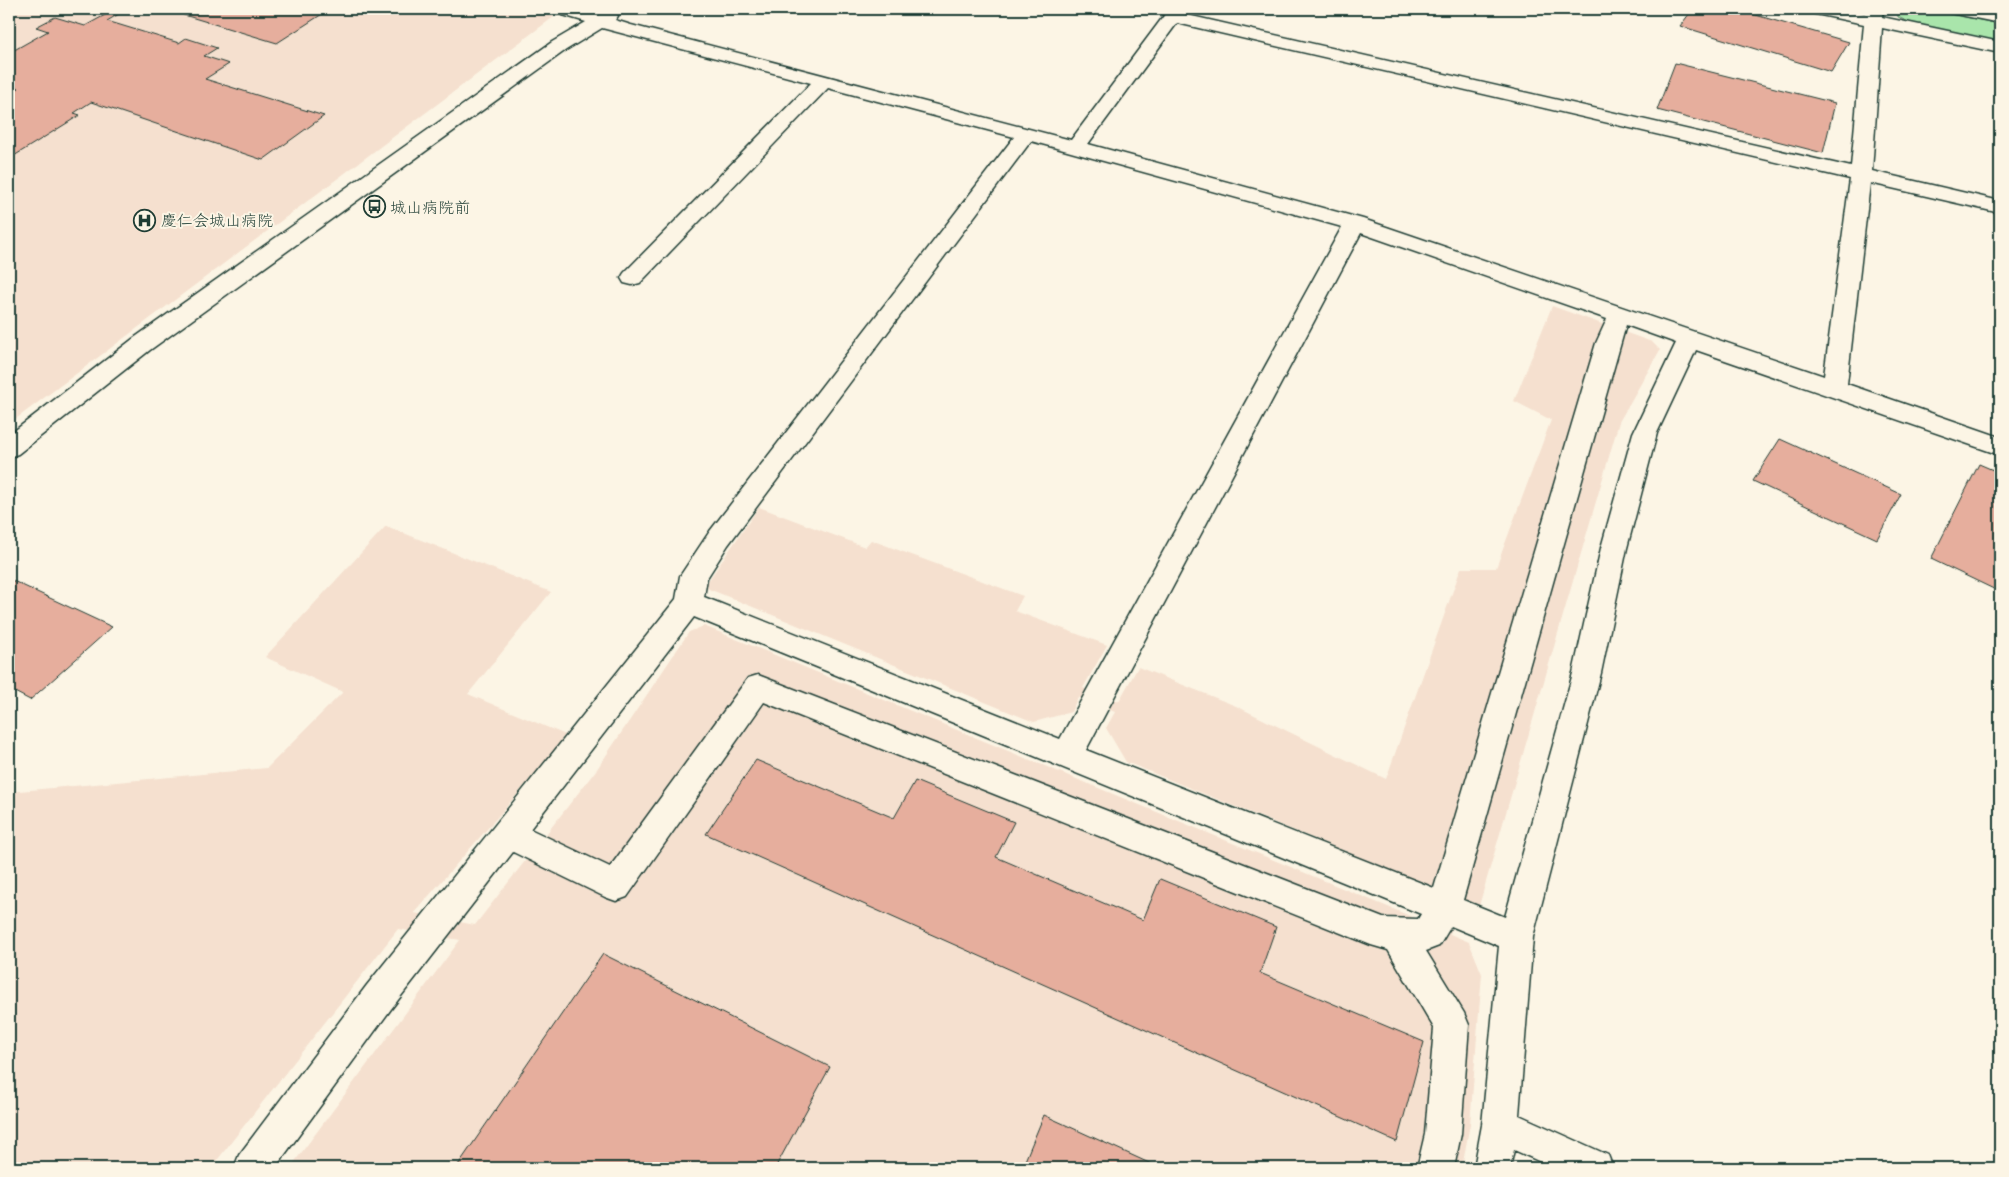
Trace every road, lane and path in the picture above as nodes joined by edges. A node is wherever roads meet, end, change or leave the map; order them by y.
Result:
1 (562, 9) edge
2 (624, 9) edge
3 (1817, 9) edge
4 (1956, 9) edge
5 (1175, 13) edge
6 (1874, 14) edge
7 (2000, 18) edge
8 (598, 21) junction
9 (2000, 47) edge
10 (824, 81) junction
11 (1026, 134) junction
12 (1076, 147) junction
13 (1861, 174) junction
14 (2000, 207) edge
15 (1355, 224) junction
16 (632, 278) dead end
17 (1620, 315) junction
18 (1689, 340) junction
19 (1834, 389) junction
20 (2000, 446) edge
21 (9, 448) edge
22 (689, 603) junction
23 (1068, 756) junction
24 (508, 834) junction
25 (1444, 908) junction
26 (1397, 934) junction
27 (1516, 937) junction
28 (1500, 1126) junction
29 (252, 1168) edge
30 (1435, 1168) edge
31 (1492, 1168) edge
32 (1595, 1168) edge

1 - 8 street
2 - 8 street
3 - 6 street
4 - 7 street
5 - 12 street
5 - 13 street
6 - 9 street
6 - 13 street
8 - 10 street
8 - 21 street
10 - 11 street
10 - 16 street
11 - 12 street
11 - 22 street
12 - 15 street
13 - 14 street
13 - 19 street
15 - 17 street
15 - 23 street
17 - 18 street
17 - 25 street
18 - 19 street
18 - 27 street
19 - 20 street
22 - 23 street
22 - 24 street
23 - 25 street
24 - 26 street
24 - 29 street
25 - 26 street
25 - 27 street
26 - 30 street
27 - 28 street
28 - 31 street
28 - 32 street

